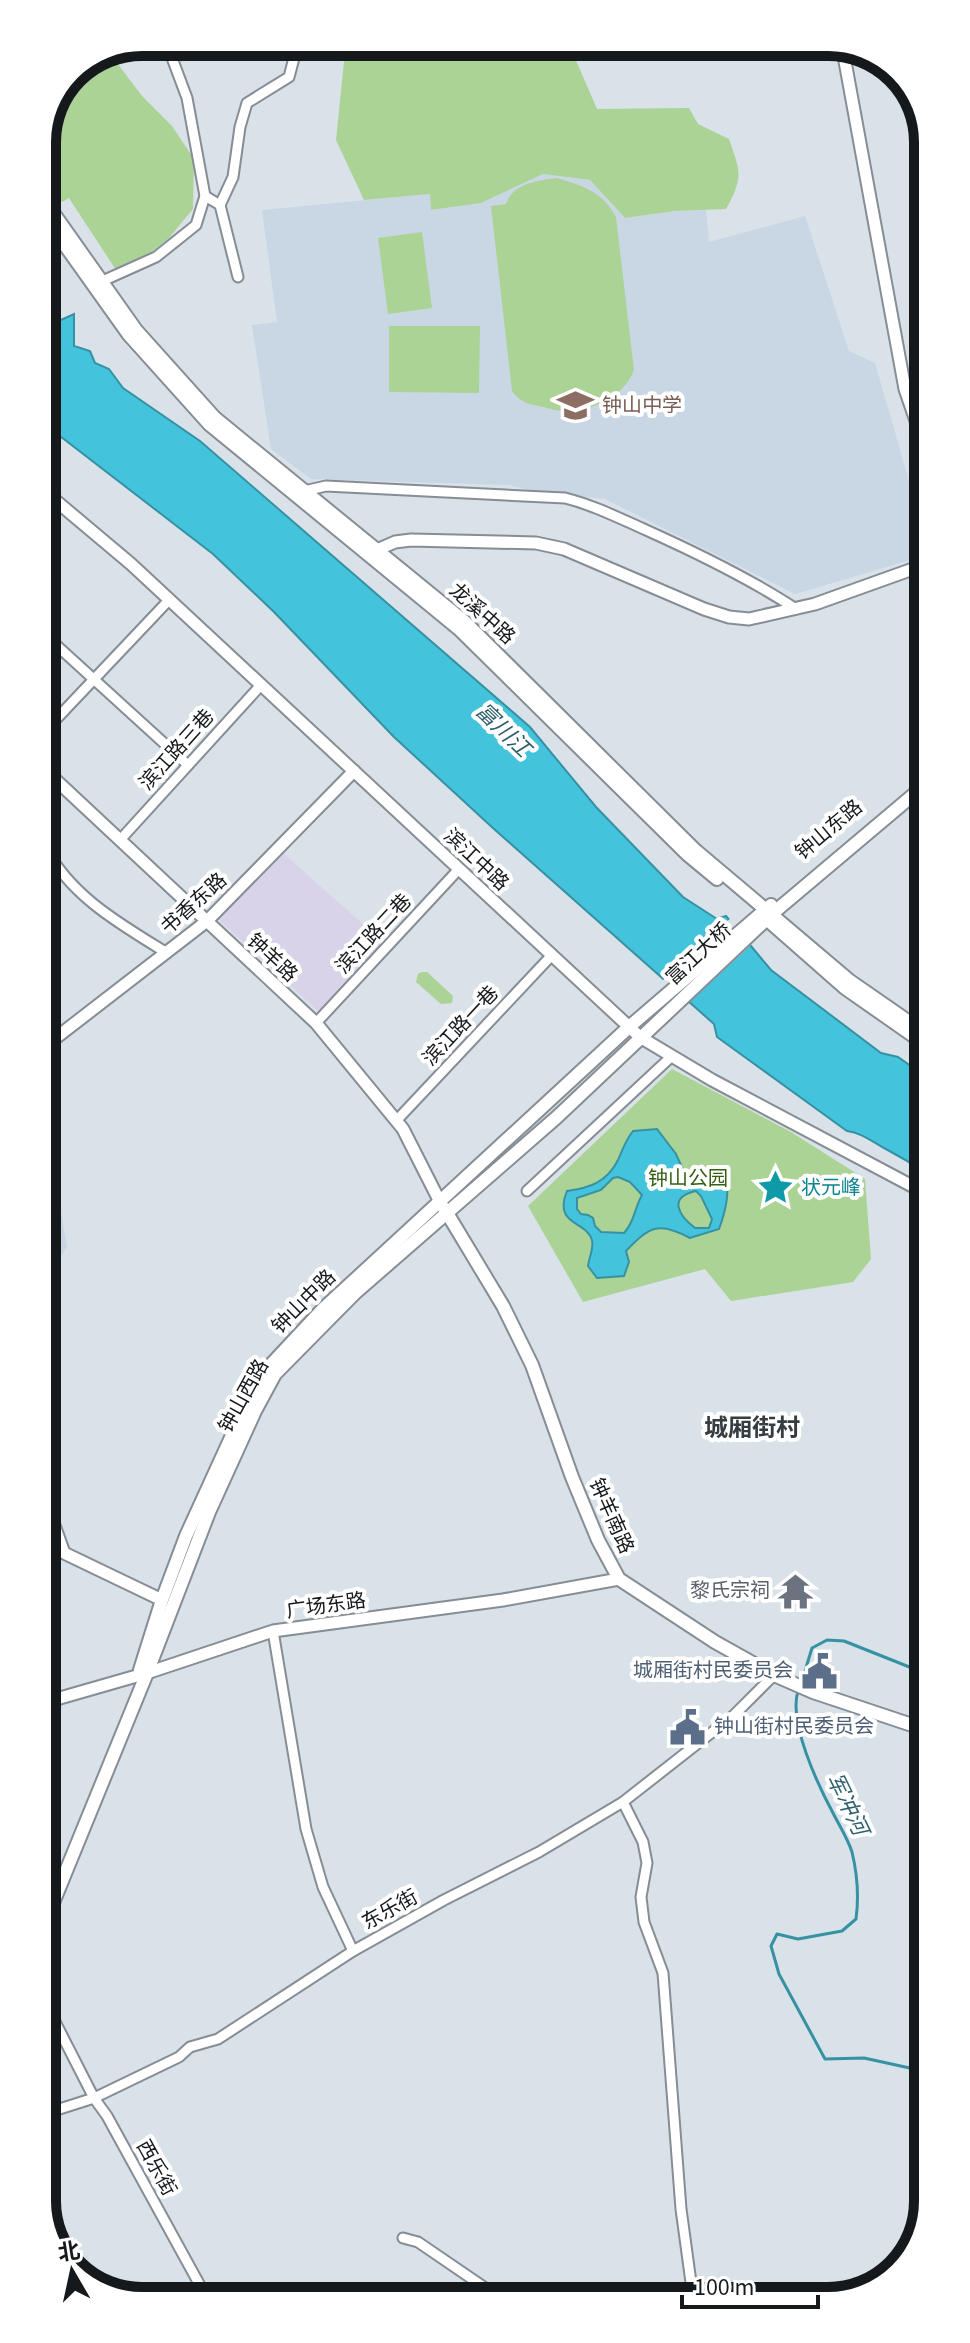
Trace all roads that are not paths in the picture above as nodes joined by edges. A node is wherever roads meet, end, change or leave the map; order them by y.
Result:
1 (171, 56) edge
2 (293, 56) edge
3 (844, 58) edge
4 (205, 196) junction
5 (220, 205) junction
6 (56, 219) edge
7 (56, 231) edge
8 (238, 277) dead end
9 (97, 283) junction
10 (914, 415) edge
11 (304, 491) junction
12 (56, 502) edge
13 (372, 552) junction
14 (914, 569) edge
15 (169, 600) junction
16 (796, 609) junction
17 (56, 645) edge
18 (94, 679) junction
19 (261, 685) junction
20 (56, 719) edge
21 (188, 765) junction
22 (354, 771) junction
23 (56, 781) edge
24 (914, 787) edge
25 (914, 794) edge
26 (120, 840) junction
27 (56, 866) edge
28 (459, 869) junction
29 (766, 914) junction
30 (207, 921) junction
31 (167, 953) junction
32 (552, 955) junction
33 (654, 1005) joint
34 (660, 1018) joint
35 (316, 1023) junction
36 (914, 1025) edge
37 (629, 1027) junction
38 (914, 1036) edge
39 (640, 1037) junction
40 (56, 1038) edge
41 (672, 1056) junction
42 (396, 1121) junction
43 (914, 1187) edge
44 (527, 1191) dead end
45 (443, 1207) junction
46 (56, 1531) edge
47 (619, 1579) junction
48 (162, 1600) junction
49 (273, 1631) junction
50 (142, 1674) junction
51 (774, 1675) junction
52 (56, 1699) edge
53 (914, 1726) edge
54 (623, 1802) junction
55 (56, 1876) edge
56 (56, 1894) edge
57 (353, 1951) junction
58 (56, 2024) edge
59 (94, 2098) junction
60 (56, 2110) edge
61 (403, 2238) dead end
62 (201, 2287) edge
63 (484, 2287) edge
64 (692, 2287) edge

1 - 4 street
2 - 5 street
3 - 10 street
4 - 5 street
4 - 9 street
5 - 8 street
6 - 9 main road, 龙溪中路
7 - 9 main road, 龙溪中路
9 - 11 main road, 龙溪中路
9 - 13 main road, 龙溪中路
11 - 13 main road, 龙溪中路
11 - 16 street
12 - 15 street, 滨江中路
13 - 16 street
13 - 29 main road, 龙溪中路
14 - 16 street
15 - 18 street
15 - 19 street, 滨江中路
17 - 18 street
18 - 20 street
18 - 21 street
19 - 21 street, 滨江路三巷
19 - 22 street, 滨江中路
21 - 26 street, 滨江路三巷
22 - 28 street, 滨江中路
22 - 30 street, 书香东路
23 - 26 street, 钟羊路
24 - 29 main road, 钟山东路
25 - 29 main road, 钟山东路
26 - 30 street, 钟羊路
27 - 31 street
28 - 32 street, 滨江中路
28 - 35 street, 滨江路二巷
29 - 33 main road, 富江大桥
29 - 34 main road, 富江大桥
29 - 36 main road, 龙溪中路
29 - 38 main road, 龙溪中路
30 - 31 street, 书香东路
30 - 35 street, 钟羊路
31 - 40 street, 书香东路
32 - 37 street, 滨江中路
32 - 42 street, 滨江路一巷
33 - 37 main road, 钟山中路
34 - 39 main road, 钟山西路
35 - 42 street, 钟羊路
37 - 39 street, 滨江中路
37 - 45 main road, 钟山中路
39 - 41 street, 滨江中路
39 - 45 main road, 钟山西路
41 - 43 street, 滨江中路
41 - 44 street
42 - 45 street, 钟羊路
45 - 47 main road, 钟羊南路
45 - 48 main road, 钟山中路
45 - 50 main road, 钟山西路
46 - 48 street
47 - 49 street, 广场东路
47 - 51 main road, 钟羊南路
48 - 50 main road, 钟山中路
49 - 50 street, 广场东路
49 - 57 street
50 - 52 street, 广场东路
50 - 55 main road, 钟山中路
50 - 56 main road, 钟山西路
51 - 53 main road, 钟羊南路
51 - 54 street, 东乐街
54 - 57 street, 东乐街
54 - 64 street
57 - 59 street, 东乐街
58 - 59 street
59 - 60 street
59 - 62 street, 西乐街
61 - 63 street

